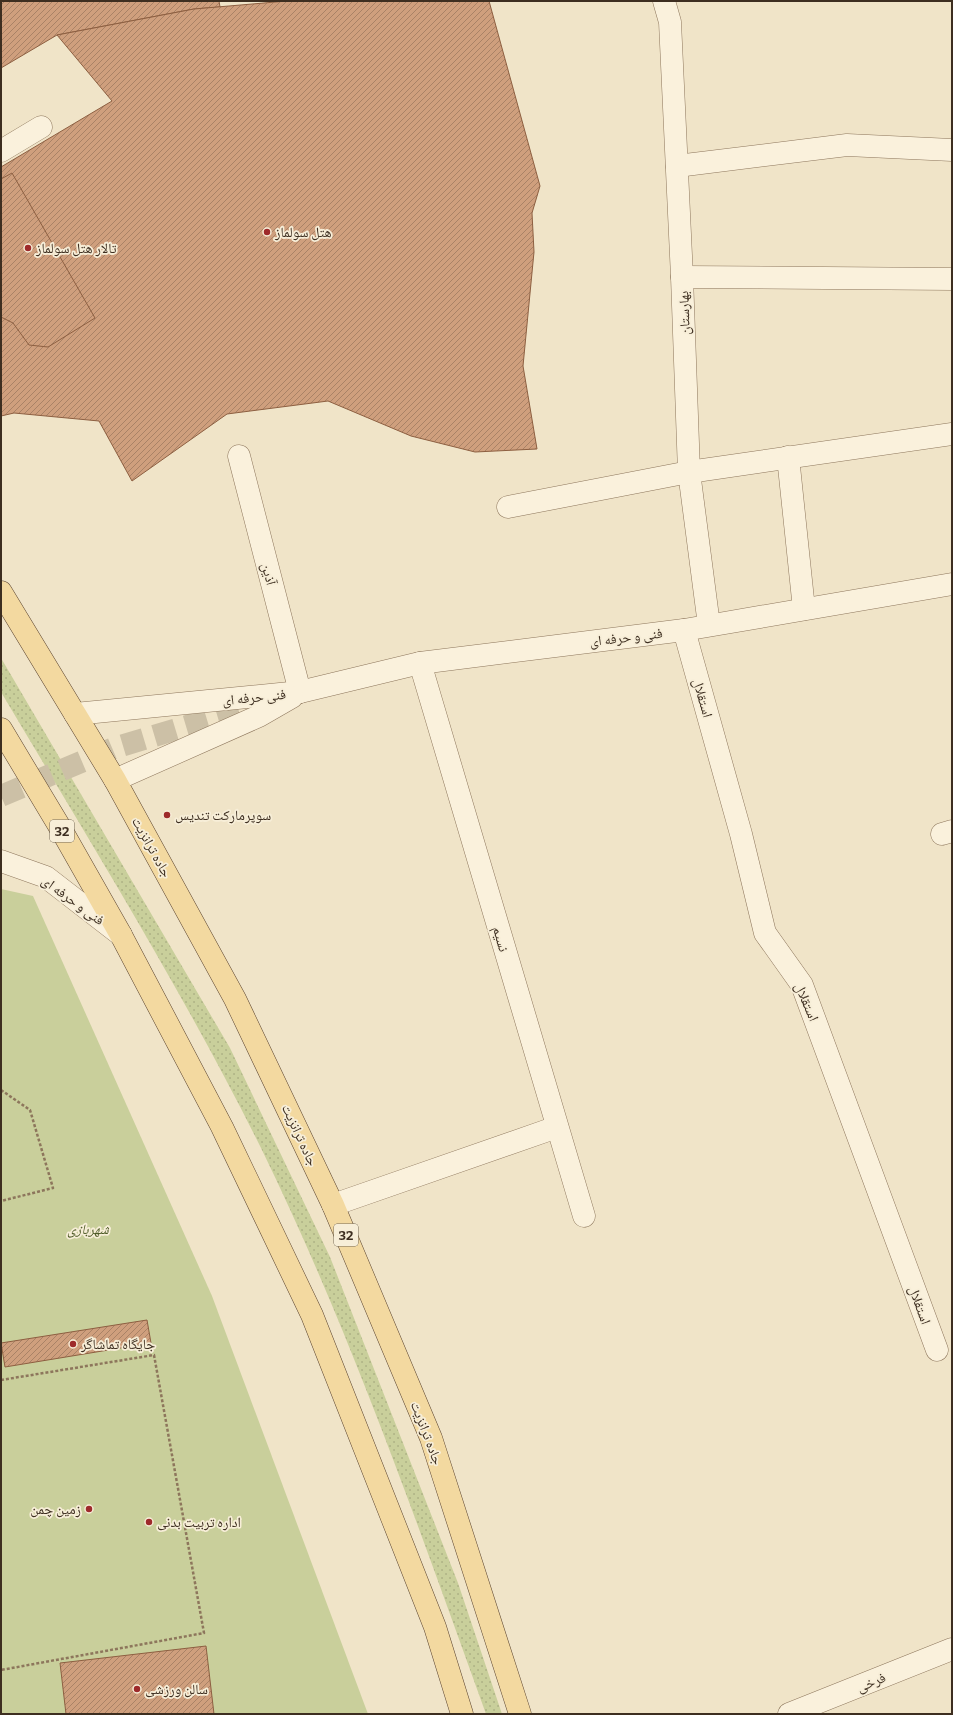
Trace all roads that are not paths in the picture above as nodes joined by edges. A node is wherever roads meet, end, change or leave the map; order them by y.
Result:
1 (664, 1) edge
2 (41, 127) dead end
3 (952, 150) edge
4 (1, 151) edge
5 (677, 166) junction
6 (682, 277) junction
7 (952, 279) edge
8 (952, 434) edge
9 (239, 456) dead end
10 (788, 457) junction
11 (689, 472) junction
12 (508, 507) dead end
13 (952, 584) edge
14 (1, 592) edge
15 (804, 609) junction
16 (710, 625) junction
17 (684, 630) junction
18 (420, 662) junction
19 (300, 692) junction
20 (75, 714) junction
21 (1, 729) edge
22 (116, 780) junction
23 (1, 861) edge
24 (121, 935) junction
25 (557, 1127) junction
26 (333, 1205) junction
27 (584, 1216) dead end
28 (937, 1350) dead end
29 (952, 1649) edge
30 (462, 1714) edge
31 (520, 1714) edge
32 (789, 1714) edge

1 - 5 street, بهارستان
2 - 4 street
3 - 5 street
5 - 6 street, بهارستان
6 - 7 street
6 - 11 street, بهارستان
8 - 10 street
9 - 19 street, آذین
10 - 11 street
10 - 15 street
11 - 12 street
11 - 16 street, بهارستان
13 - 15 street, فنی و حرفه ای
14 - 20 main road, جاده ترانزیت / 32
15 - 16 street, فنی و حرفه ای
16 - 17 street, فنی و حرفه ای
17 - 18 street, فنی و حرفه ای
17 - 28 street, استقلال
18 - 19 street, فنی و حرفه ای
18 - 25 street, نسيم
19 - 20 street, فنی حرفه ای
19 - 22 street, فنی حرفه ای
20 - 22 main road, جاده ترانزیت / 32
21 - 24 main road, 32
22 - 26 main road, جاده ترانزیت / 32
23 - 24 street, فنی و حرفه ای
24 - 30 main road, 32
25 - 26 street
25 - 27 street, نسيم
26 - 31 main road, جاده ترانزیت / 32
29 - 32 street, فرخی

